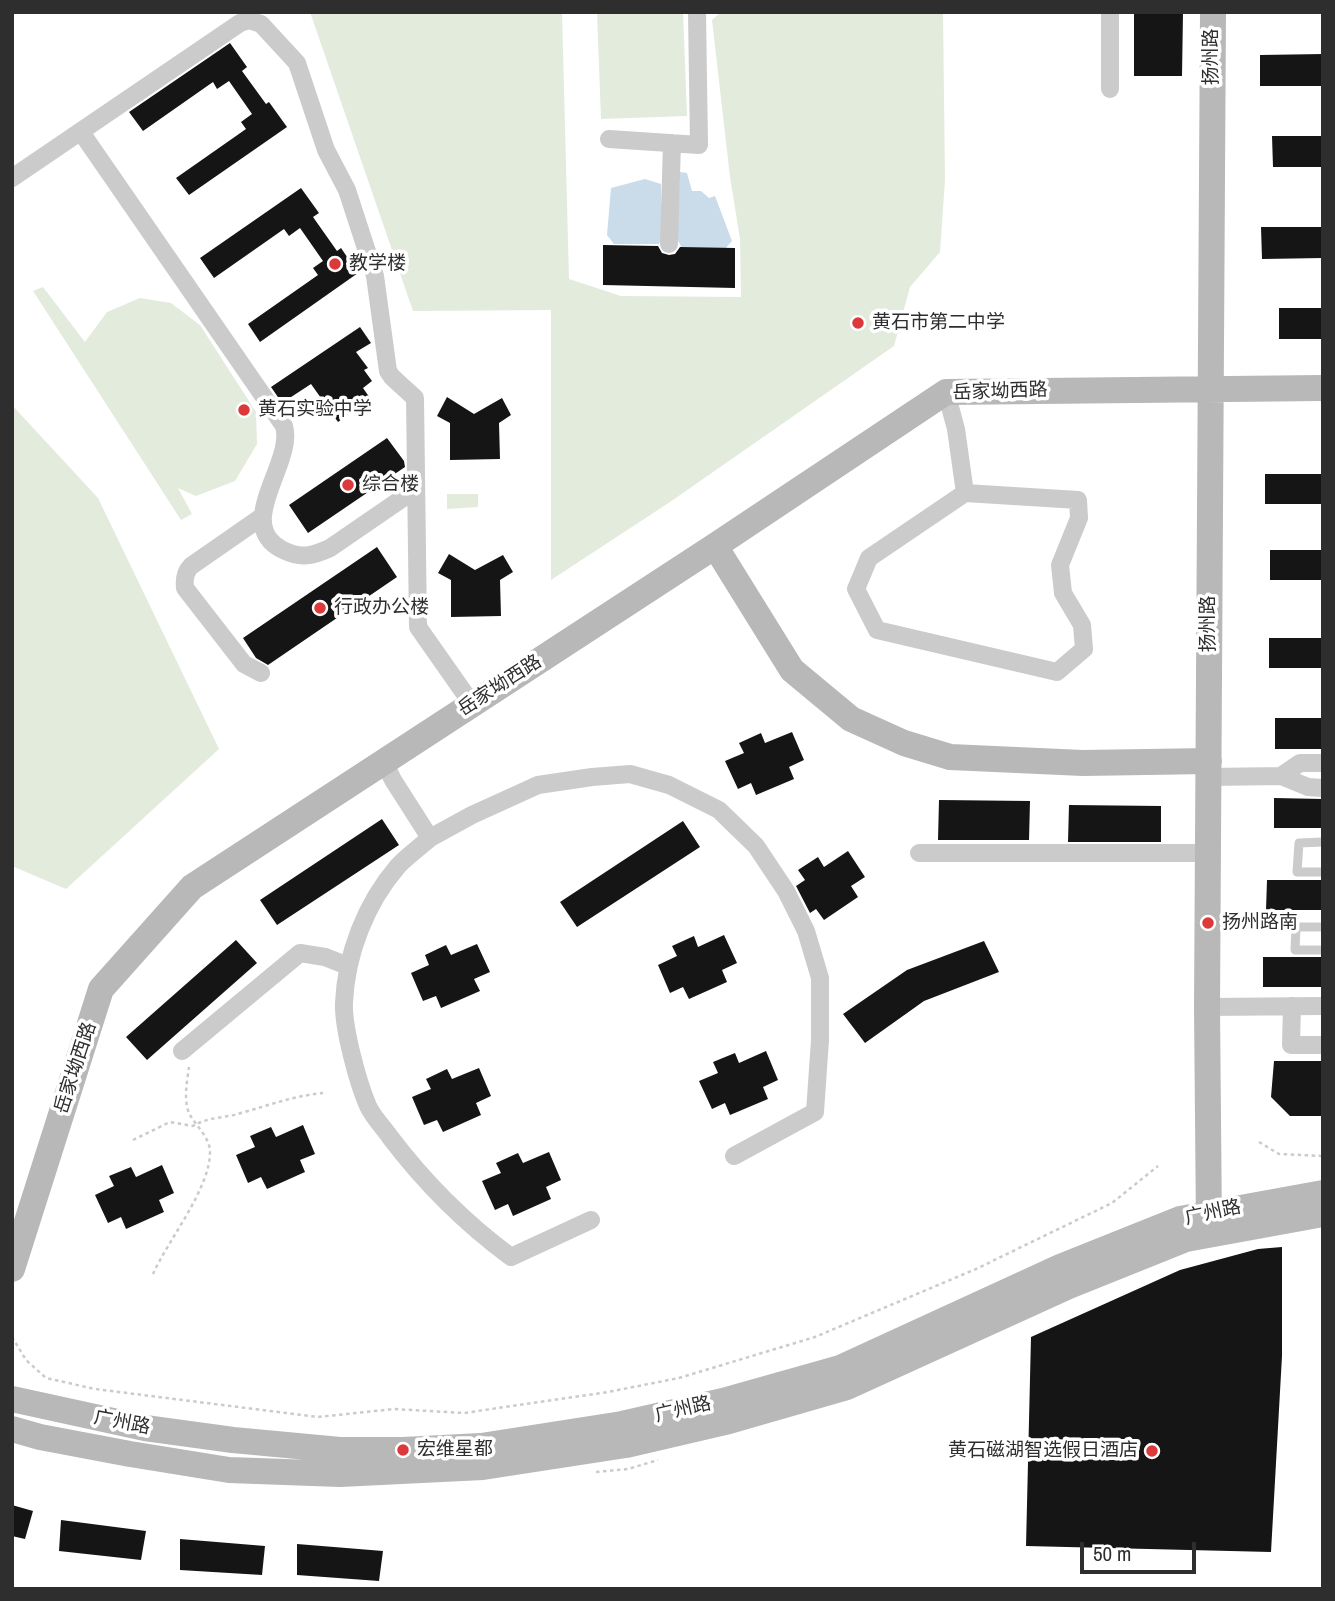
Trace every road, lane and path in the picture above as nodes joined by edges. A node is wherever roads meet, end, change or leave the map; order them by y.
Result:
1 (697, 12) edge
2 (1111, 12) edge
3 (1213, 12) edge
4 (1110, 89) dead end
5 (81, 132) junction
6 (609, 139) dead end
7 (672, 143) junction
8 (12, 178) edge
9 (669, 244) dead end
10 (1210, 388) junction
11 (1323, 388) edge
12 (946, 392) junction
13 (416, 489) junction
14 (965, 493) junction
15 (263, 516) junction
16 (715, 546) junction
17 (261, 673) dead end
18 (472, 704) junction
19 (384, 762) junction
20 (1323, 763) edge
21 (1209, 769) junction
22 (1281, 776) junction
23 (1323, 788) edge
24 (430, 838) junction
25 (1323, 842) edge
26 (919, 853) dead end
27 (1208, 853) junction
28 (1323, 872) edge
29 (1323, 927) edge
30 (1323, 950) edge
31 (348, 965) junction
32 (1292, 1006) junction
33 (1323, 1006) edge
34 (1207, 1007) junction
35 (1323, 1045) edge
36 (181, 1051) joint
37 (323, 1093) dead end
38 (197, 1123) junction
39 (133, 1140) dead end
40 (1259, 1142) dead end
41 (734, 1156) dead end
42 (1323, 1156) edge
43 (1158, 1166) dead end
44 (1323, 1193) edge
45 (1323, 1214) edge
46 (591, 1220) dead end
47 (1209, 1224) junction
48 (12, 1269) edge
49 (153, 1274) dead end
50 (12, 1337) edge
51 (12, 1399) edge
52 (12, 1429) edge

1 - 7 street
2 - 4 street
3 - 10 main road, 扬州路
5 - 8 street
5 - 13 street
5 - 15 street
6 - 7 street
7 - 9 street
10 - 11 main road, 岳家坳西路
10 - 12 main road, 岳家坳西路
10 - 21 main road, 扬州路
12 - 14 street
12 - 16 main road, 岳家坳西路
13 - 15 street
13 - 18 street
14 - 14 street
15 - 17 street
16 - 18 main road, 岳家坳西路
16 - 21 main road
18 - 19 main road, 岳家坳西路
19 - 24 street
19 - 48 main road, 岳家坳西路
20 - 22 street
21 - 22 street
21 - 27 main road, 扬州路
22 - 23 street
24 - 31 street
24 - 41 street
25 - 28 lane
26 - 27 street
27 - 34 main road, 扬州路
29 - 30 lane
31 - 36 street
31 - 46 street
32 - 33 street
32 - 34 street
32 - 35 street
34 - 47 main road, 扬州路
36 - 38 path
37 - 38 path
38 - 39 path
38 - 49 path
40 - 42 path
43 - 50 path
44 - 47 main road, 广州路
45 - 47 main road, 广州路
47 - 51 main road, 广州路
47 - 52 main road, 广州路

